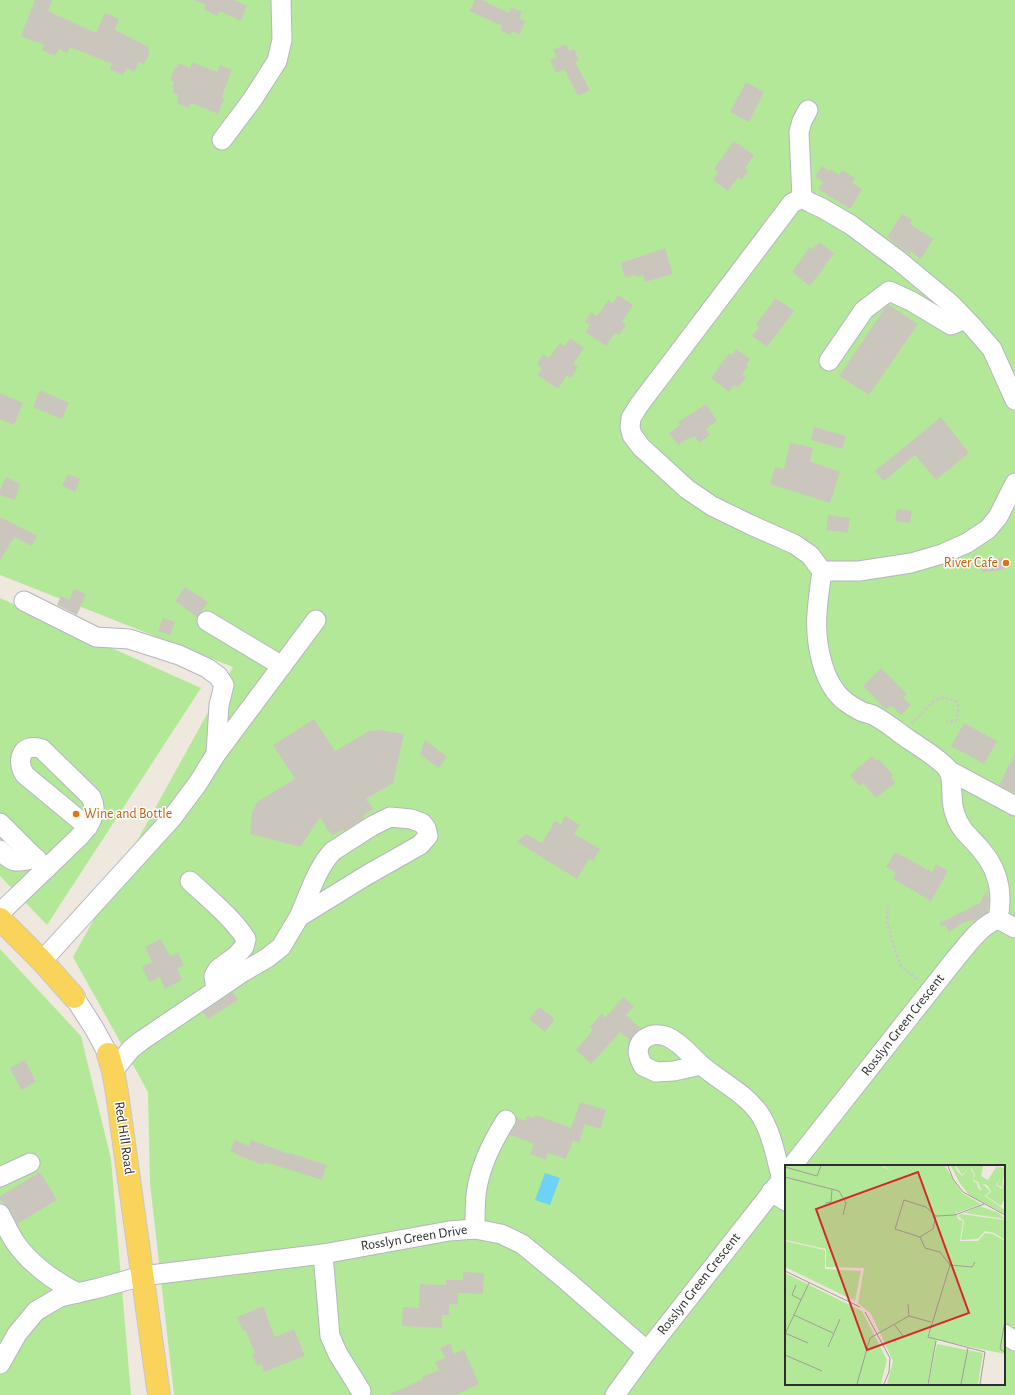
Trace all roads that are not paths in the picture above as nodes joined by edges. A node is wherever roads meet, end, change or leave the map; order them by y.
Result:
1 (281, 0) edge
2 (808, 110) dead end
3 (222, 140) dead end
4 (802, 198) junction
5 (965, 319) junction
6 (829, 361) dead end
7 (1015, 400) edge
8 (1015, 483) edge
9 (822, 571) junction
10 (24, 601) dead end
11 (316, 620) dead end
12 (207, 621) dead end
13 (282, 666) junction
14 (216, 754) junction
15 (948, 770) junction
16 (1015, 806) edge
17 (0, 823) edge
18 (88, 827) dead end
19 (0, 850) edge
20 (41, 864) junction
21 (190, 881) dead end
22 (0, 913) edge
23 (299, 917) junction
24 (0, 919) edge
25 (998, 919) junction
26 (1015, 928) edge
27 (42, 961) junction
28 (216, 990) junction
29 (74, 997) joint
30 (110, 1063) junction
31 (701, 1065) dead end
32 (506, 1120) dead end
33 (30, 1163) dead end
34 (797, 1165) edge
35 (0, 1178) edge
36 (783, 1183) edge
37 (0, 1214) edge
38 (475, 1229) junction
39 (323, 1254) junction
40 (142, 1276) junction
41 (78, 1293) junction
42 (1005, 1335) edge
43 (1015, 1341) edge
44 (647, 1351) junction
45 (3, 1352) edge
46 (361, 1391) dead end
47 (159, 1395) edge
48 (615, 1395) edge

1 - 3 street
2 - 4 street
4 - 5 street
4 - 9 street
5 - 6 street
5 - 7 street
8 - 9 street
9 - 15 street
10 - 14 street
11 - 13 street
12 - 13 street
13 - 14 street
14 - 27 street
15 - 16 street
15 - 25 street
17 - 20 street
18 - 20 street
19 - 20 street
20 - 22 street
21 - 28 street
23 - 23 street
23 - 28 street
24 - 27 main road, Red Hill Road
25 - 26 street
25 - 34 street, Rosslyn Green Crescent
27 - 29 main road, Red Hill Road
28 - 30 street
29 - 30 street, Red Hill Road
30 - 40 main road, Red Hill Road
31 - 36 street
32 - 38 street
33 - 35 street
36 - 44 street, Rosslyn Green Crescent
37 - 41 street
38 - 39 street, Rosslyn Green Drive
38 - 44 street, Rosslyn Green Drive
39 - 40 street, Rosslyn Green Drive
39 - 46 street
40 - 41 street, Rosslyn Green Drive
40 - 47 main road, Red Hill Road
41 - 45 street, Rosslyn Green Drive
42 - 43 street
44 - 48 street, Rosslyn Green Crescent

